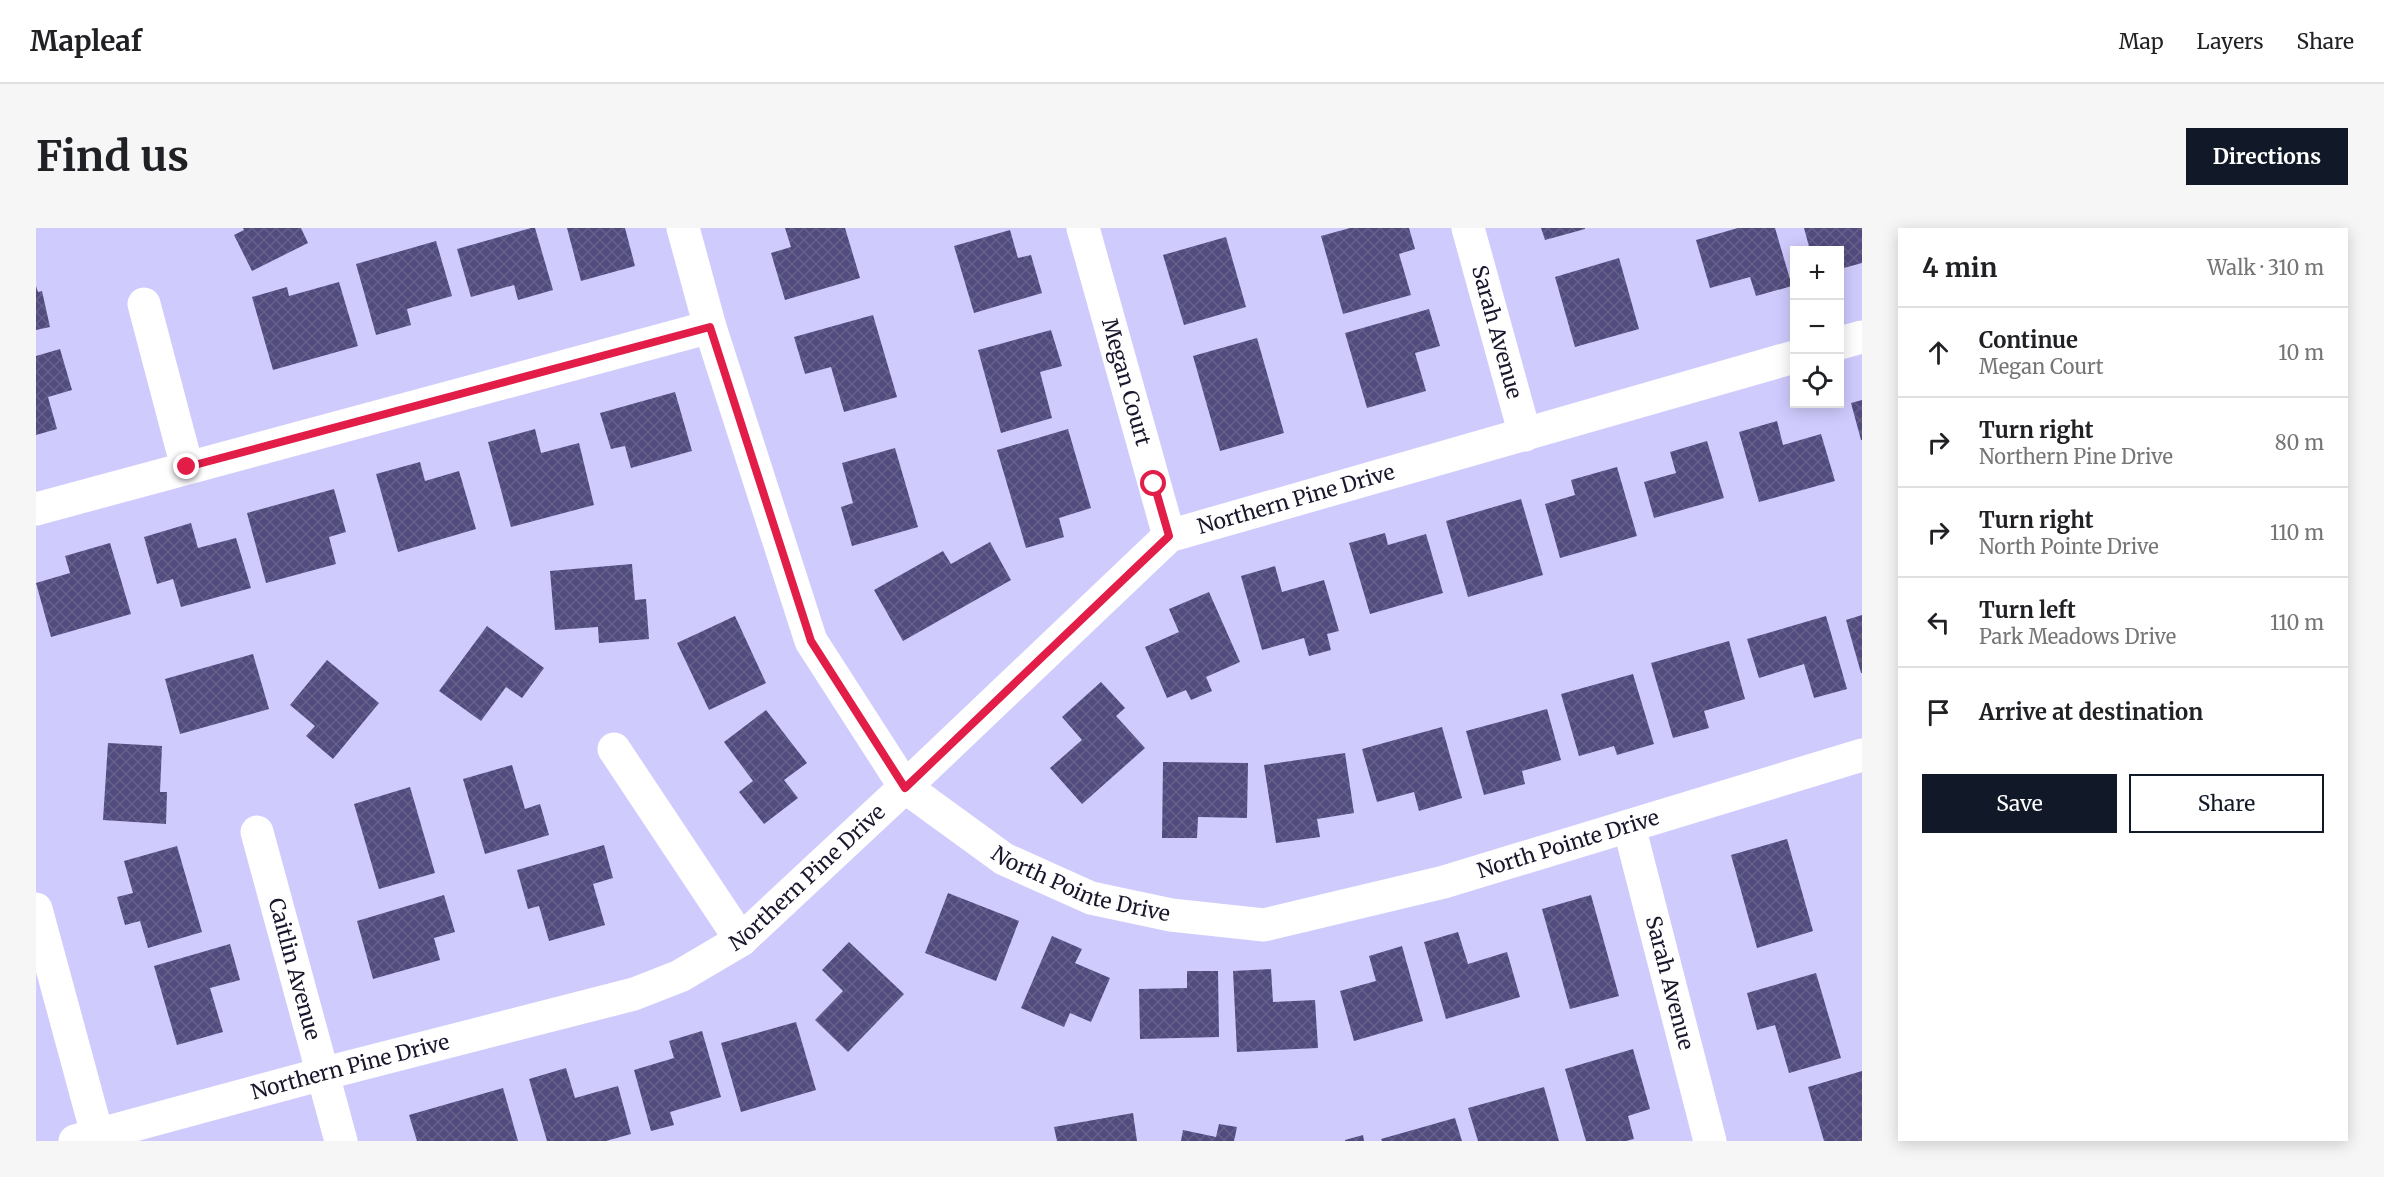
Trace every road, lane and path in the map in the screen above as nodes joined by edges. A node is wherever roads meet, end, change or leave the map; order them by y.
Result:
1 (683, 228) edge
2 (1083, 228) edge
3 (1468, 228) edge
4 (144, 304) dead end
5 (710, 327) junction
6 (1862, 337) edge
7 (1844, 342) edge
8 (1790, 358) edge
9 (1525, 435) junction
10 (187, 467) junction
11 (36, 508) edge
12 (1169, 536) junction
13 (614, 749) dead end
14 (1862, 755) edge
15 (905, 788) junction
16 (1629, 826) junction
17 (256, 832) dead end
18 (36, 909) edge
19 (741, 940) junction
20 (322, 1074) junction
21 (90, 1139) edge
22 (341, 1141) edge
23 (1710, 1141) edge

1 - 5 street, North Pointe Drive
2 - 12 street, Megan Court
3 - 9 street, Sarah Avenue
4 - 10 street
5 - 10 street
5 - 15 street, North Pointe Drive
6 - 7 street
8 - 9 street, Northern Pine Drive
9 - 12 street, Northern Pine Drive
10 - 11 street
12 - 15 street, Northern Pine Drive
13 - 19 street
14 - 16 street, North Pointe Drive
15 - 16 street, North Pointe Drive
15 - 19 street, Northern Pine Drive
16 - 23 street, Sarah Avenue
17 - 20 street, Caitlin Avenue
18 - 21 street
19 - 20 street, Northern Pine Drive
20 - 21 street, Northern Pine Drive
20 - 22 street, Caitlin Avenue

